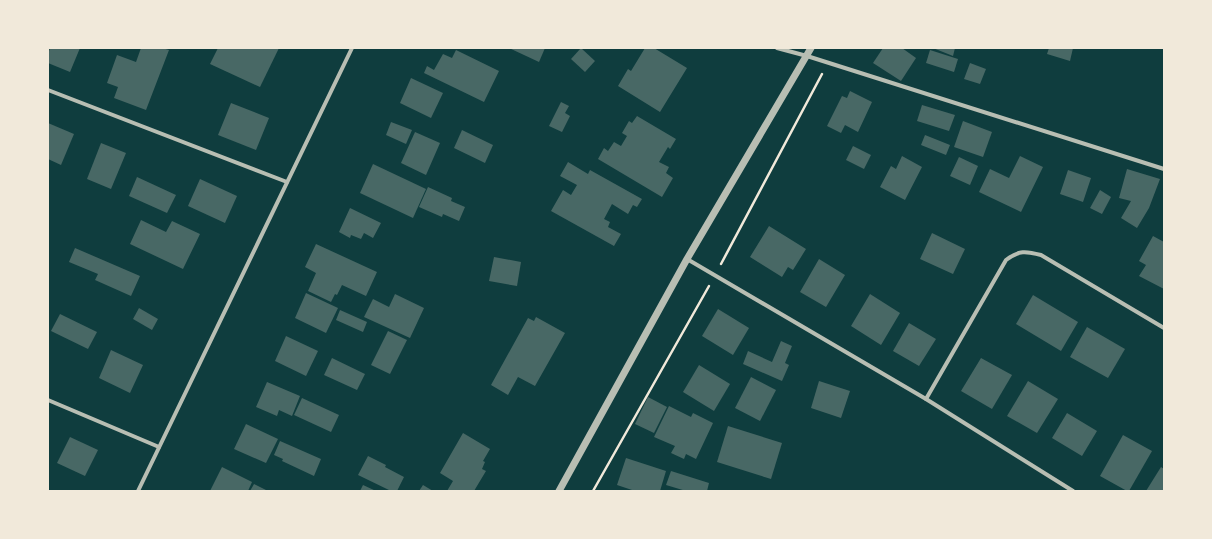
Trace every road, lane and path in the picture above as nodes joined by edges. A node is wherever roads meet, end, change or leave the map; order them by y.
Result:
1 (352, 48) edge
2 (777, 48) edge
3 (811, 48) edge
4 (807, 56) junction
5 (48, 90) edge
6 (1164, 169) edge
7 (287, 182) junction
8 (687, 259) junction
9 (1164, 328) edge
10 (926, 398) junction
11 (48, 400) edge
12 (159, 447) junction
13 (138, 491) edge
14 (559, 491) edge
15 (1073, 491) edge

1 - 7 street
2 - 4 street
3 - 4 street
4 - 6 street
4 - 8 street
5 - 7 street
7 - 12 street
8 - 10 street
8 - 14 street
9 - 10 street
10 - 15 street
11 - 12 street
12 - 13 street

